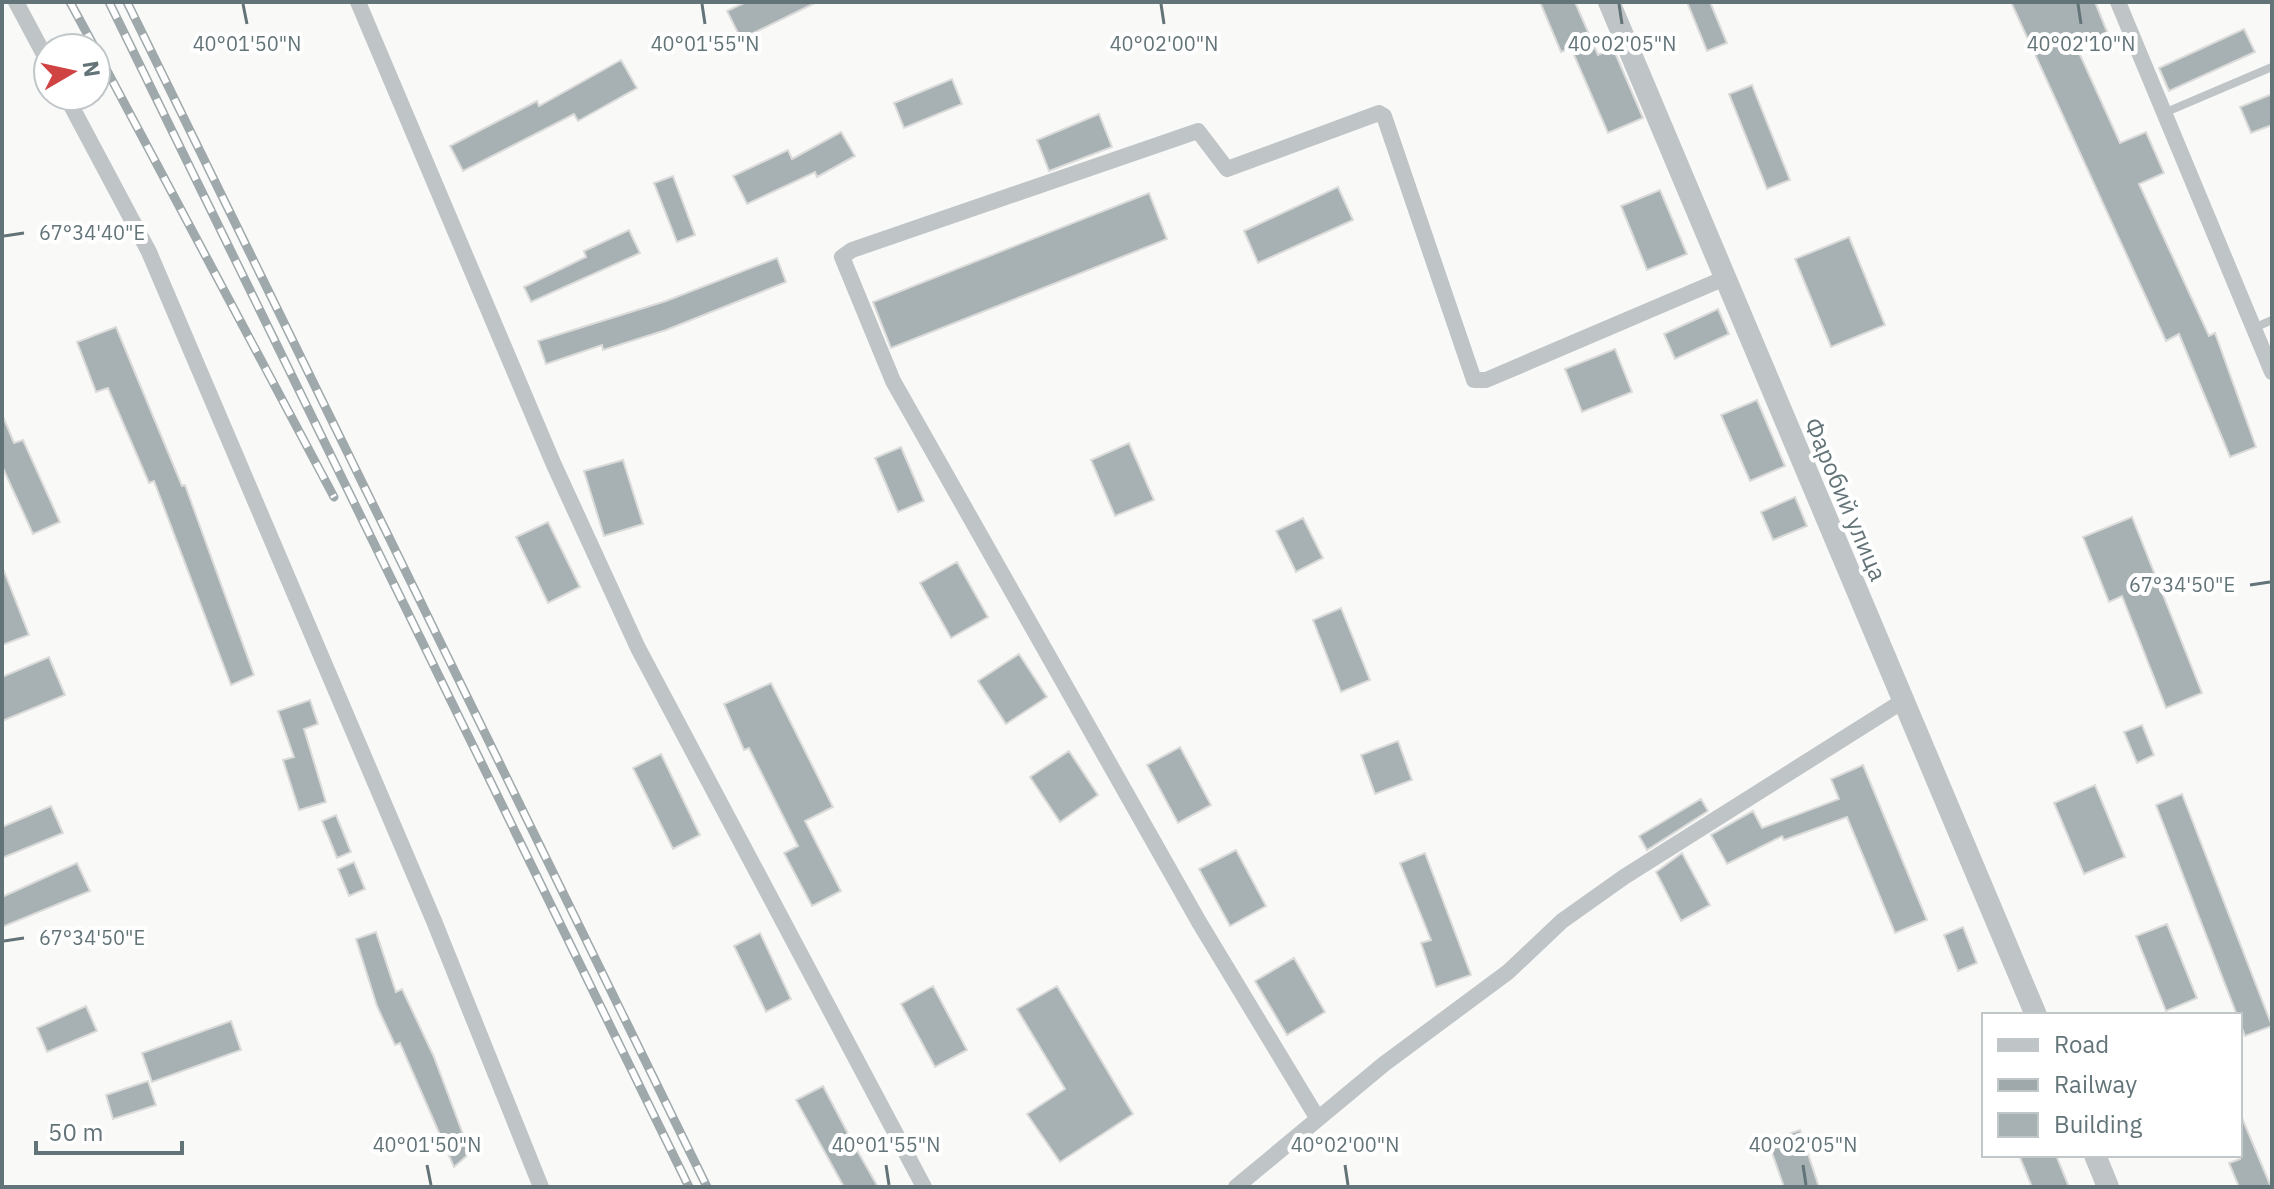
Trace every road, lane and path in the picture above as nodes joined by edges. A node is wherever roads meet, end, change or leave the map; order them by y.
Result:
1 (16, 2) edge
2 (358, 2) edge
3 (1609, 2) edge
4 (2118, 2) edge
5 (32, 32) edge
6 (2272, 67) edge
7 (75, 112) edge
8 (2164, 113) junction
9 (1725, 278) junction
10 (2272, 320) edge
11 (2254, 328) junction
12 (2272, 372) edge
13 (1903, 701) junction
14 (2035, 1013) edge
15 (1318, 1119) junction
16 (2096, 1157) edge
17 (541, 1187) edge
18 (924, 1187) edge
19 (1236, 1187) edge
20 (2108, 1187) edge

1 - 5 street
2 - 18 street
3 - 9 street, Фаробий улица
4 - 8 street
6 - 8 lane
7 - 17 street
8 - 11 street
9 - 13 street, Фаробий улица
9 - 15 street
10 - 11 lane
11 - 12 street
13 - 14 street, Фаробий улица
13 - 15 street
15 - 19 street
16 - 20 street

